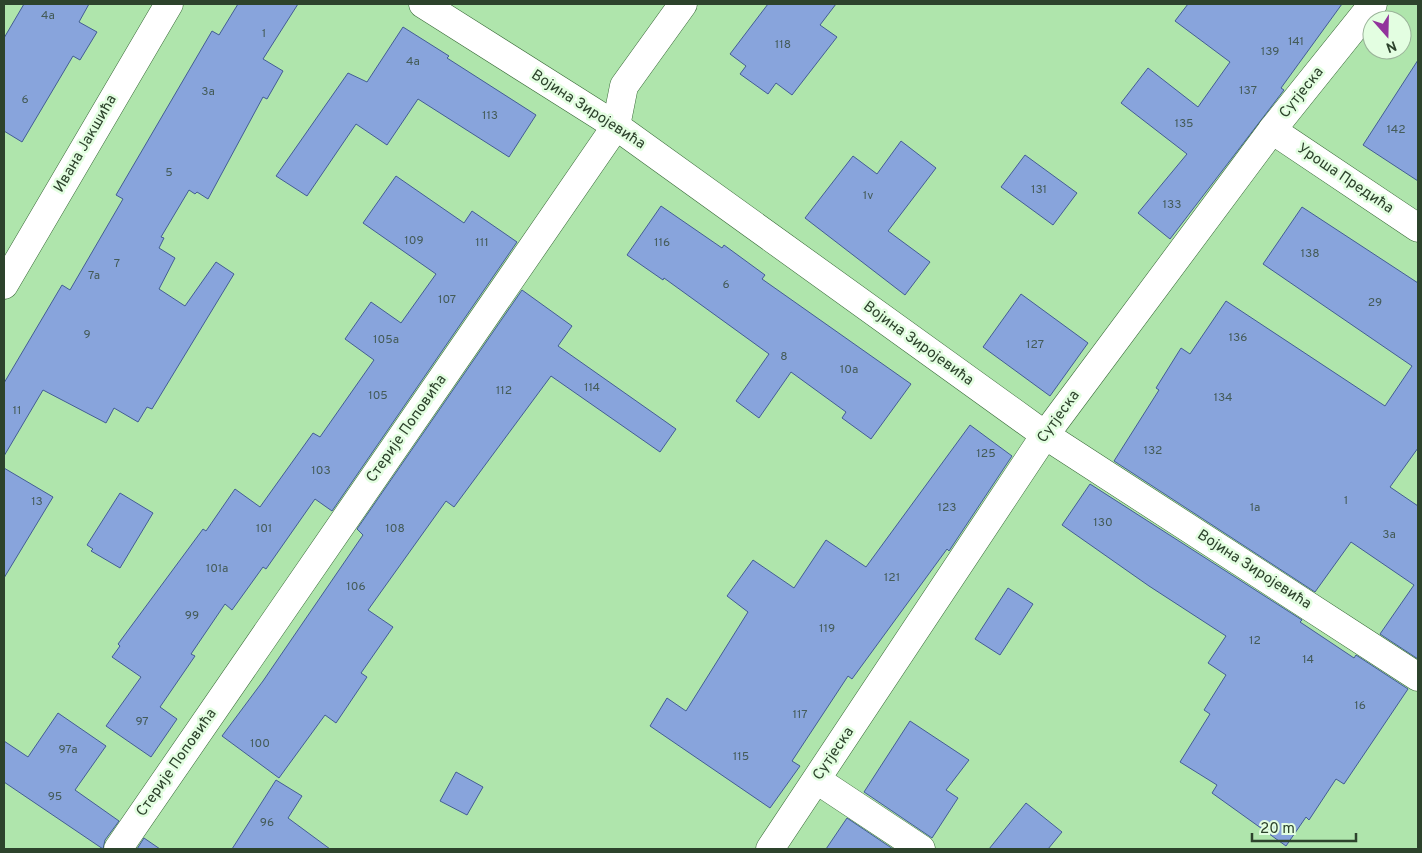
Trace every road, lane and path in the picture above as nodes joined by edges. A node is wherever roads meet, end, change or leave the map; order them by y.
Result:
1 (169, 4) edge
2 (423, 4) edge
3 (682, 4) edge
4 (1373, 4) edge
5 (616, 126) junction
6 (1272, 130) junction
7 (1418, 228) edge
8 (4, 285) edge
9 (1045, 435) junction
10 (1418, 677) edge
11 (817, 780) junction
12 (118, 849) edge
13 (770, 849) edge
14 (921, 849) edge

1 - 8 street, Ивана Јакшића
2 - 5 street, Војина Зиројевића
3 - 5 street, Стерије Поповића
4 - 6 street, Сутјеска
5 - 9 street, Војина Зиројевића
5 - 12 street, Стерије Поповића
6 - 7 street, Уроша Предића
6 - 9 street, Сутјеска
9 - 10 street, Војина Зиројевића
9 - 11 street, Сутјеска
11 - 13 street, Сутјеска
11 - 14 street

